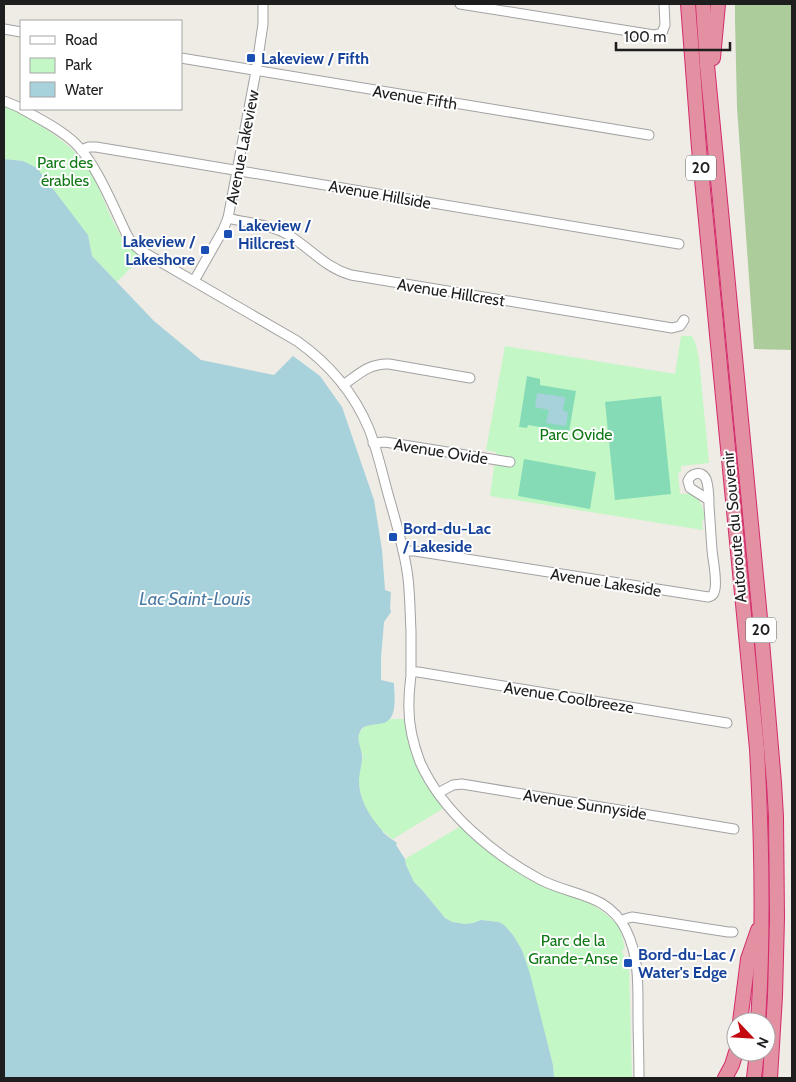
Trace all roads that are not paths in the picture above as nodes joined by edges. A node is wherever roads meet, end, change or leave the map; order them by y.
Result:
1 (263, 4) edge
2 (460, 4) edge
3 (664, 4) edge
4 (688, 4) edge
5 (703, 4) edge
6 (718, 4) edge
7 (4, 29) edge
8 (20, 32) edge
9 (182, 58) edge
10 (256, 70) junction
11 (710, 93) junction
12 (4, 101) edge
13 (20, 107) edge
14 (25, 110) edge
15 (649, 135) dead end
16 (81, 150) junction
17 (237, 170) junction
18 (228, 218) junction
19 (679, 244) dead end
20 (194, 281) junction
21 (684, 320) dead end
22 (470, 378) dead end
23 (343, 385) junction
24 (373, 442) junction
25 (510, 462) dead end
26 (709, 500) dead end
27 (403, 551) junction
28 (411, 672) junction
29 (727, 723) dead end
30 (438, 793) junction
31 (734, 829) dead end
32 (762, 920) junction
33 (622, 922) junction
34 (733, 932) dead end
35 (741, 1012) edge
36 (758, 1012) edge
37 (733, 1062) edge
38 (755, 1062) edge
39 (639, 1078) edge
40 (725, 1078) edge
41 (754, 1078) edge
42 (770, 1078) edge

1 - 10 street, Avenue Lakeview
2 - 3 street
4 - 32 highway, Autoroute du Souvenir / 20
5 - 11 highway, Autoroute du Souvenir / 20
6 - 11 highway
7 - 8 street
9 - 10 street, Avenue Fifth
10 - 15 street, Avenue Fifth
10 - 17 street, Avenue Lakeview
11 - 42 highway, Autoroute du Souvenir / 20
12 - 13 street
14 - 16 street
16 - 17 street, Avenue Hillside
16 - 20 street
17 - 18 street, Avenue Lakeview
17 - 19 street, Avenue Hillside
18 - 20 street, Avenue Lakeview
18 - 21 street, Avenue Hillcrest
20 - 23 street
22 - 23 street
23 - 24 street
24 - 25 street, Avenue Ovide
24 - 27 street
26 - 27 street, Avenue Lakeside
27 - 28 street
28 - 29 street, Avenue Coolbreeze
28 - 30 street
30 - 31 street, Avenue Sunnyside
30 - 33 street
32 - 35 highway
32 - 36 highway, Autoroute du Souvenir / 20
33 - 34 street
33 - 39 street
37 - 40 highway
38 - 41 highway

